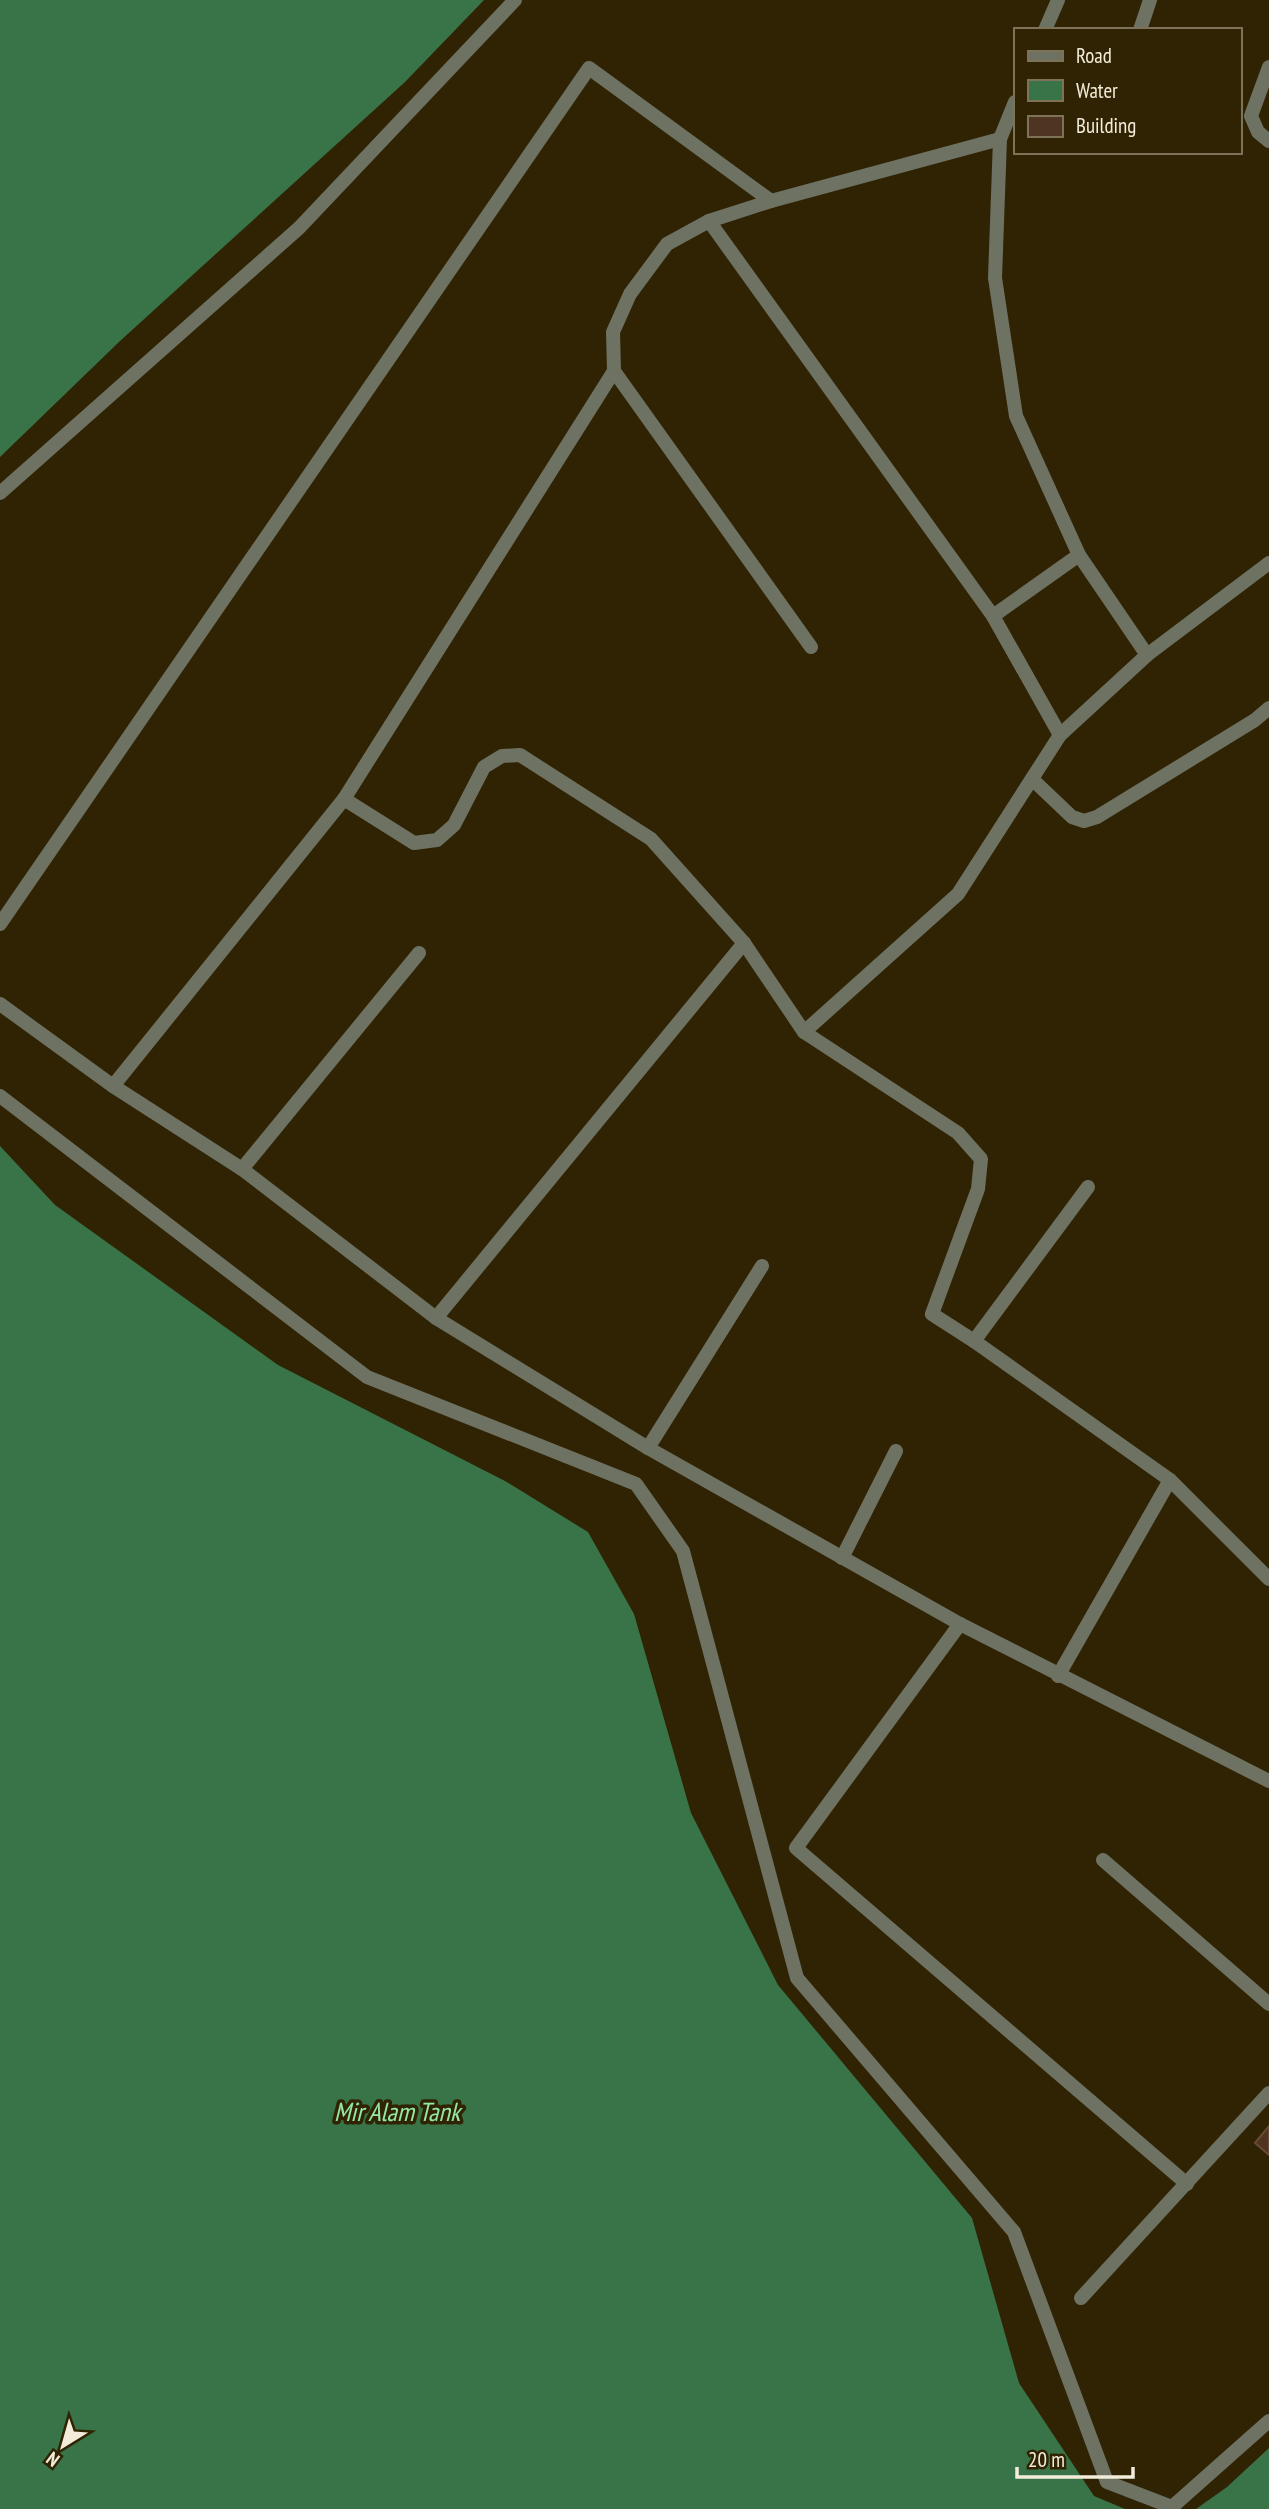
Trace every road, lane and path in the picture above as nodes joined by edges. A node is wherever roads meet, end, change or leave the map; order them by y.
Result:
1 (515, 0) edge
2 (1058, 0) edge
3 (1150, 0) edge
4 (1046, 28) edge
5 (1141, 28) edge
6 (1269, 67) edge
7 (1014, 104) edge
8 (1000, 139) junction
9 (1269, 141) edge
10 (771, 201) junction
11 (709, 221) junction
12 (614, 371) junction
13 (0, 493) edge
14 (1079, 555) junction
15 (1269, 563) edge
16 (993, 616) junction
17 (811, 647) dead end
18 (1147, 654) junction
19 (1269, 708) edge
20 (1060, 735) junction
21 (1032, 779) junction
22 (344, 799) junction
23 (0, 924) edge
24 (744, 943) junction
25 (419, 953) dead end
26 (0, 1004) edge
27 (804, 1032) junction
28 (113, 1086) junction
29 (0, 1096) edge
30 (242, 1169) junction
31 (1088, 1187) dead end
32 (762, 1266) dead end
33 (436, 1318) junction
34 (974, 1341) junction
35 (648, 1448) junction
36 (896, 1451) dead end
37 (1170, 1480) junction
38 (842, 1558) junction
39 (1269, 1578) edge
40 (960, 1624) junction
41 (1058, 1676) junction
42 (1269, 1782) edge
43 (1103, 1860) dead end
44 (1269, 2004) edge
45 (1269, 2092) edge
46 (1187, 2184) junction
47 (1081, 2298) dead end
48 (1269, 2421) edge

1 - 13 street
2 - 4 street
3 - 5 street
6 - 9 street
7 - 8 street
8 - 10 street
8 - 14 street
10 - 11 street
10 - 23 street
11 - 12 street
11 - 16 street
12 - 17 street
12 - 22 street
14 - 16 street
14 - 18 street
15 - 18 street
16 - 20 street
18 - 20 street
19 - 21 street
20 - 21 street
21 - 27 street
22 - 24 street
22 - 28 street
24 - 27 street
24 - 33 street
25 - 30 street
26 - 28 street
27 - 34 street
28 - 30 street
29 - 48 street
30 - 33 street
31 - 34 street
32 - 35 street
33 - 35 street
34 - 37 street
35 - 38 street
36 - 38 street
37 - 39 street
37 - 41 street
38 - 40 street
40 - 41 street
40 - 46 street
41 - 42 street
43 - 44 street
45 - 46 street
46 - 47 street

